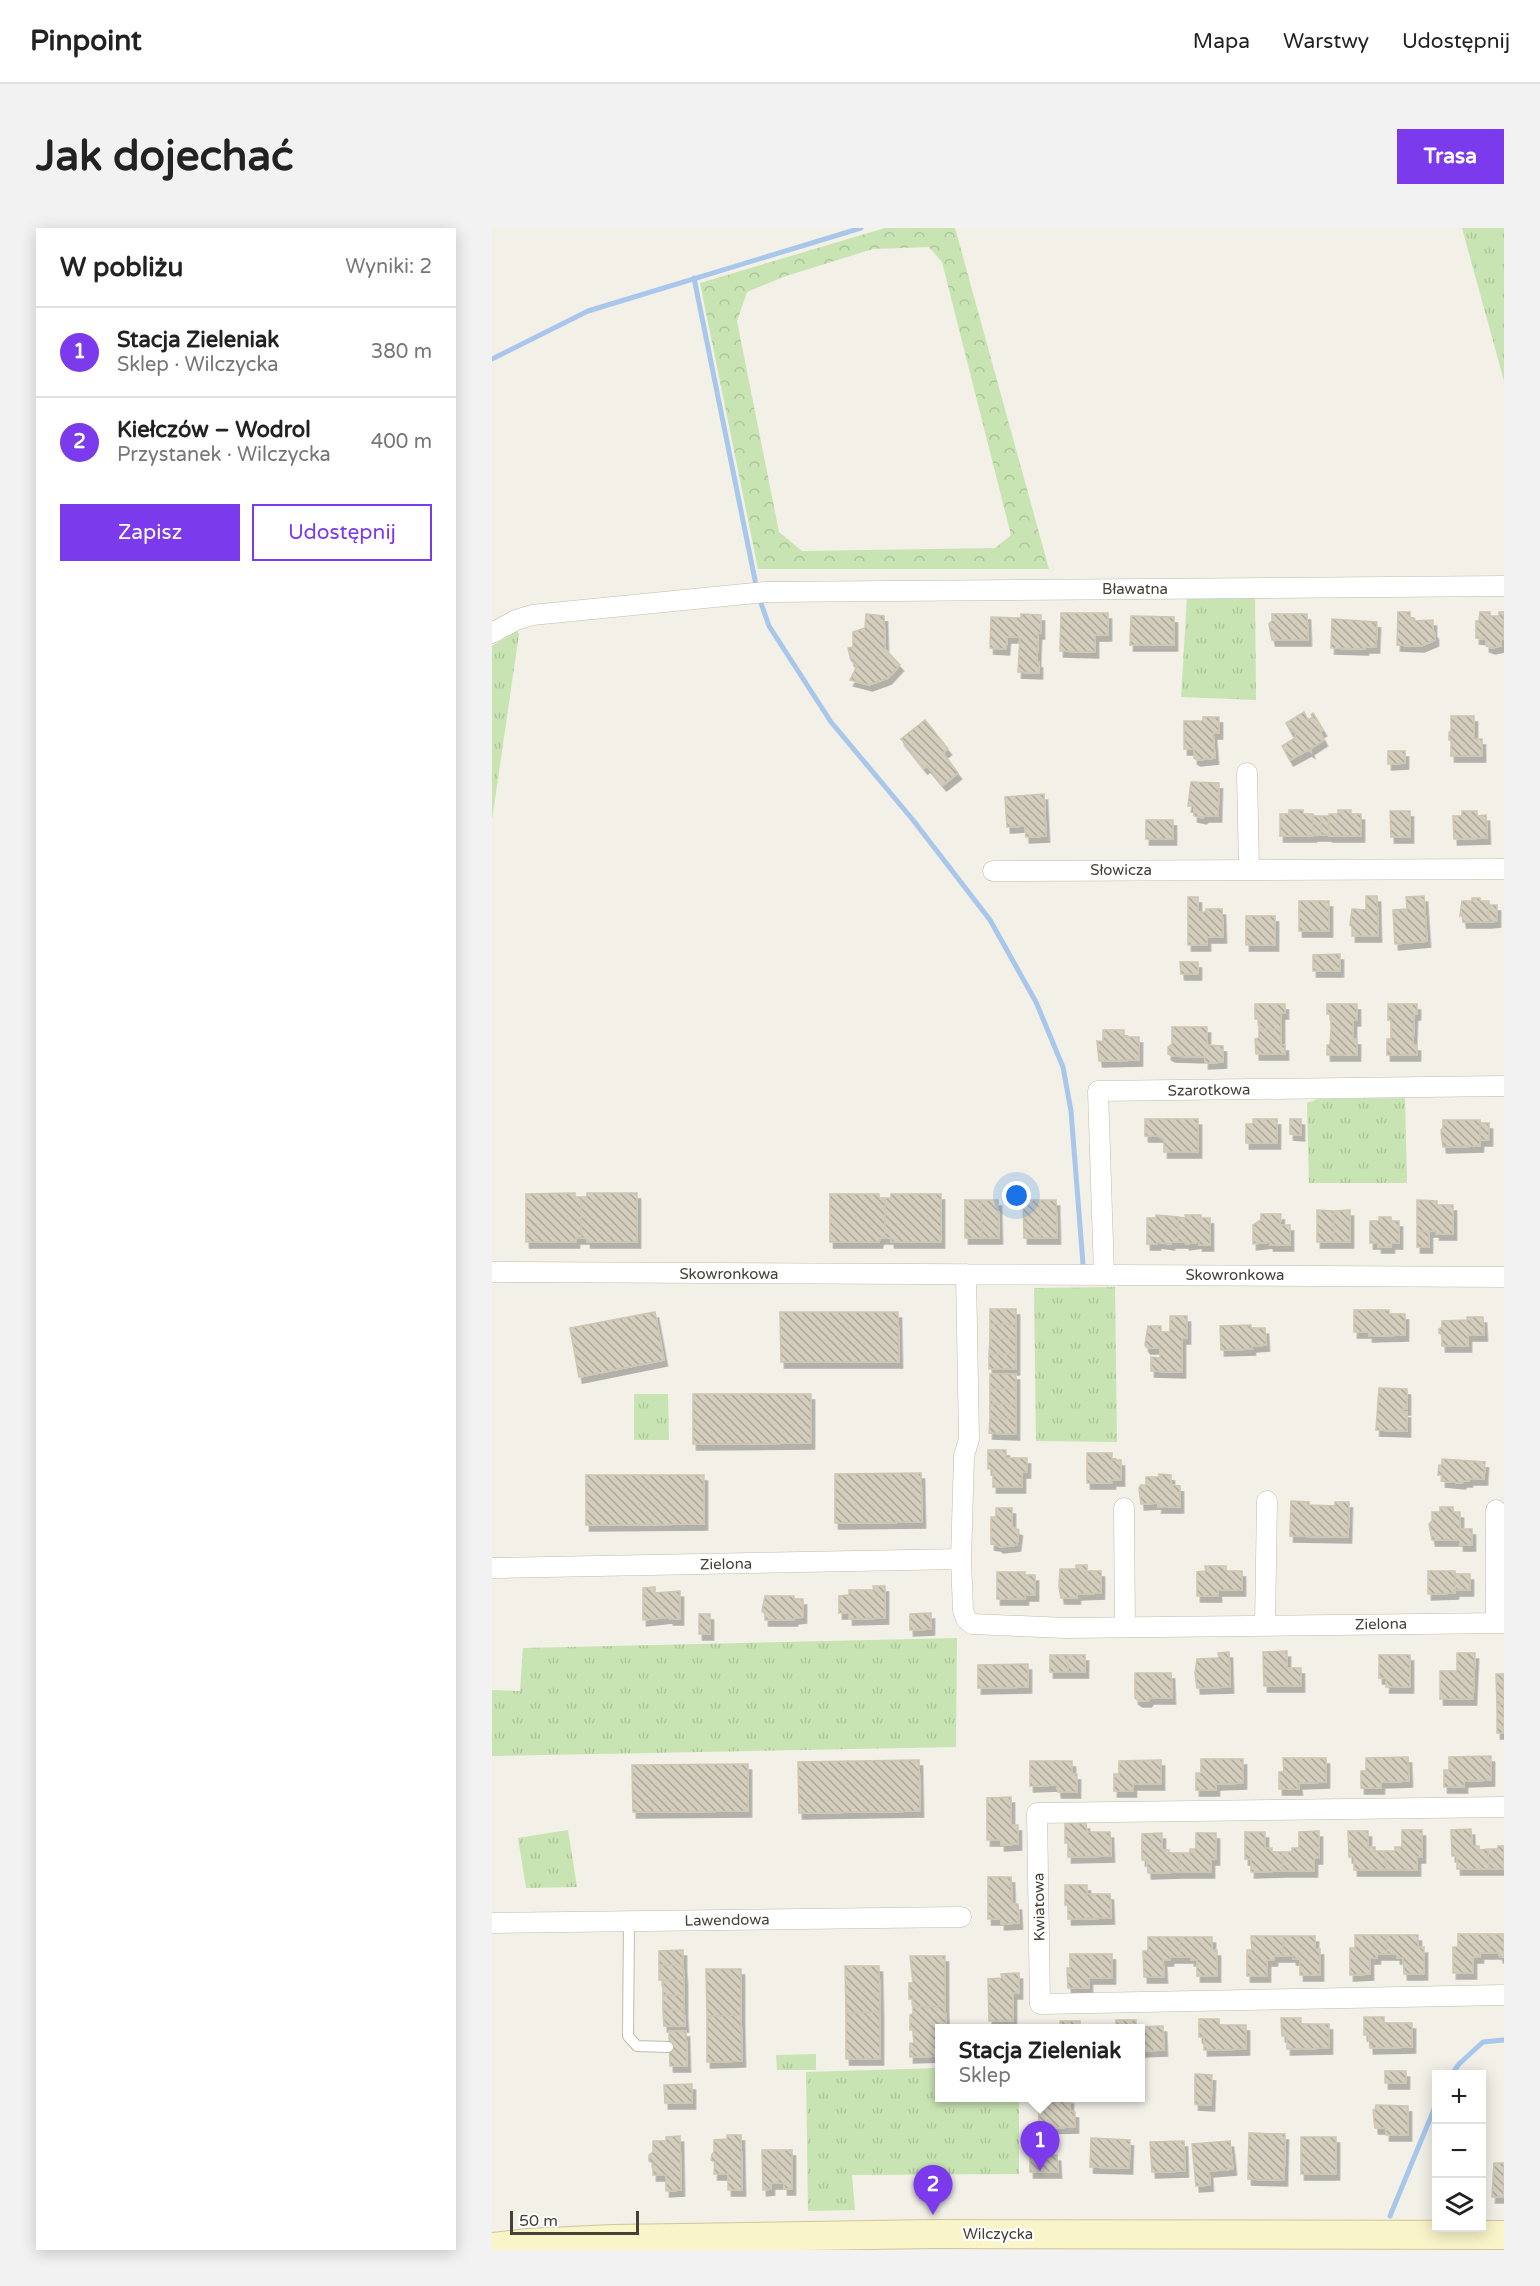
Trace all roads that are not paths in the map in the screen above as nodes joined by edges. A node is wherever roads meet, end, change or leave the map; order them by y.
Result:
1 (1504, 586) edge
2 (492, 633) edge
3 (1248, 773) dead end
4 (1249, 869) junction
5 (1504, 869) edge
6 (993, 871) dead end
7 (1504, 1086) edge
8 (492, 1272) edge
9 (966, 1274) junction
10 (1104, 1274) junction
11 (1504, 1277) edge
12 (1267, 1501) dead end
13 (1124, 1508) dead end
14 (1496, 1509) dead end
15 (961, 1559) junction
16 (492, 1568) edge
17 (1500, 1623) edge
18 (1265, 1625) junction
19 (1125, 1627) junction
20 (1504, 1807) edge
21 (961, 1917) dead end
22 (629, 1921) junction
23 (492, 1923) edge
24 (1504, 1995) edge
25 (668, 2047) dead end
26 (1504, 2235) edge
27 (492, 2247) edge

1 - 2 street, Bławatna
3 - 4 street
4 - 5 street, Słowicza
4 - 6 street, Słowicza
7 - 10 street, Szarotkowa
8 - 9 street, Skowronkowa
9 - 10 street, Skowronkowa
9 - 15 street, Zielona
10 - 11 street, Skowronkowa
12 - 18 street
13 - 19 street
14 - 17 street, Zielona
15 - 16 street, Zielona
15 - 19 street, Zielona
17 - 18 street, Zielona
18 - 19 street, Zielona
20 - 24 street, Kwiatowa
21 - 22 street, Lawendowa
22 - 23 street, Lawendowa
22 - 25 lane
26 - 27 street, Wilczycka

